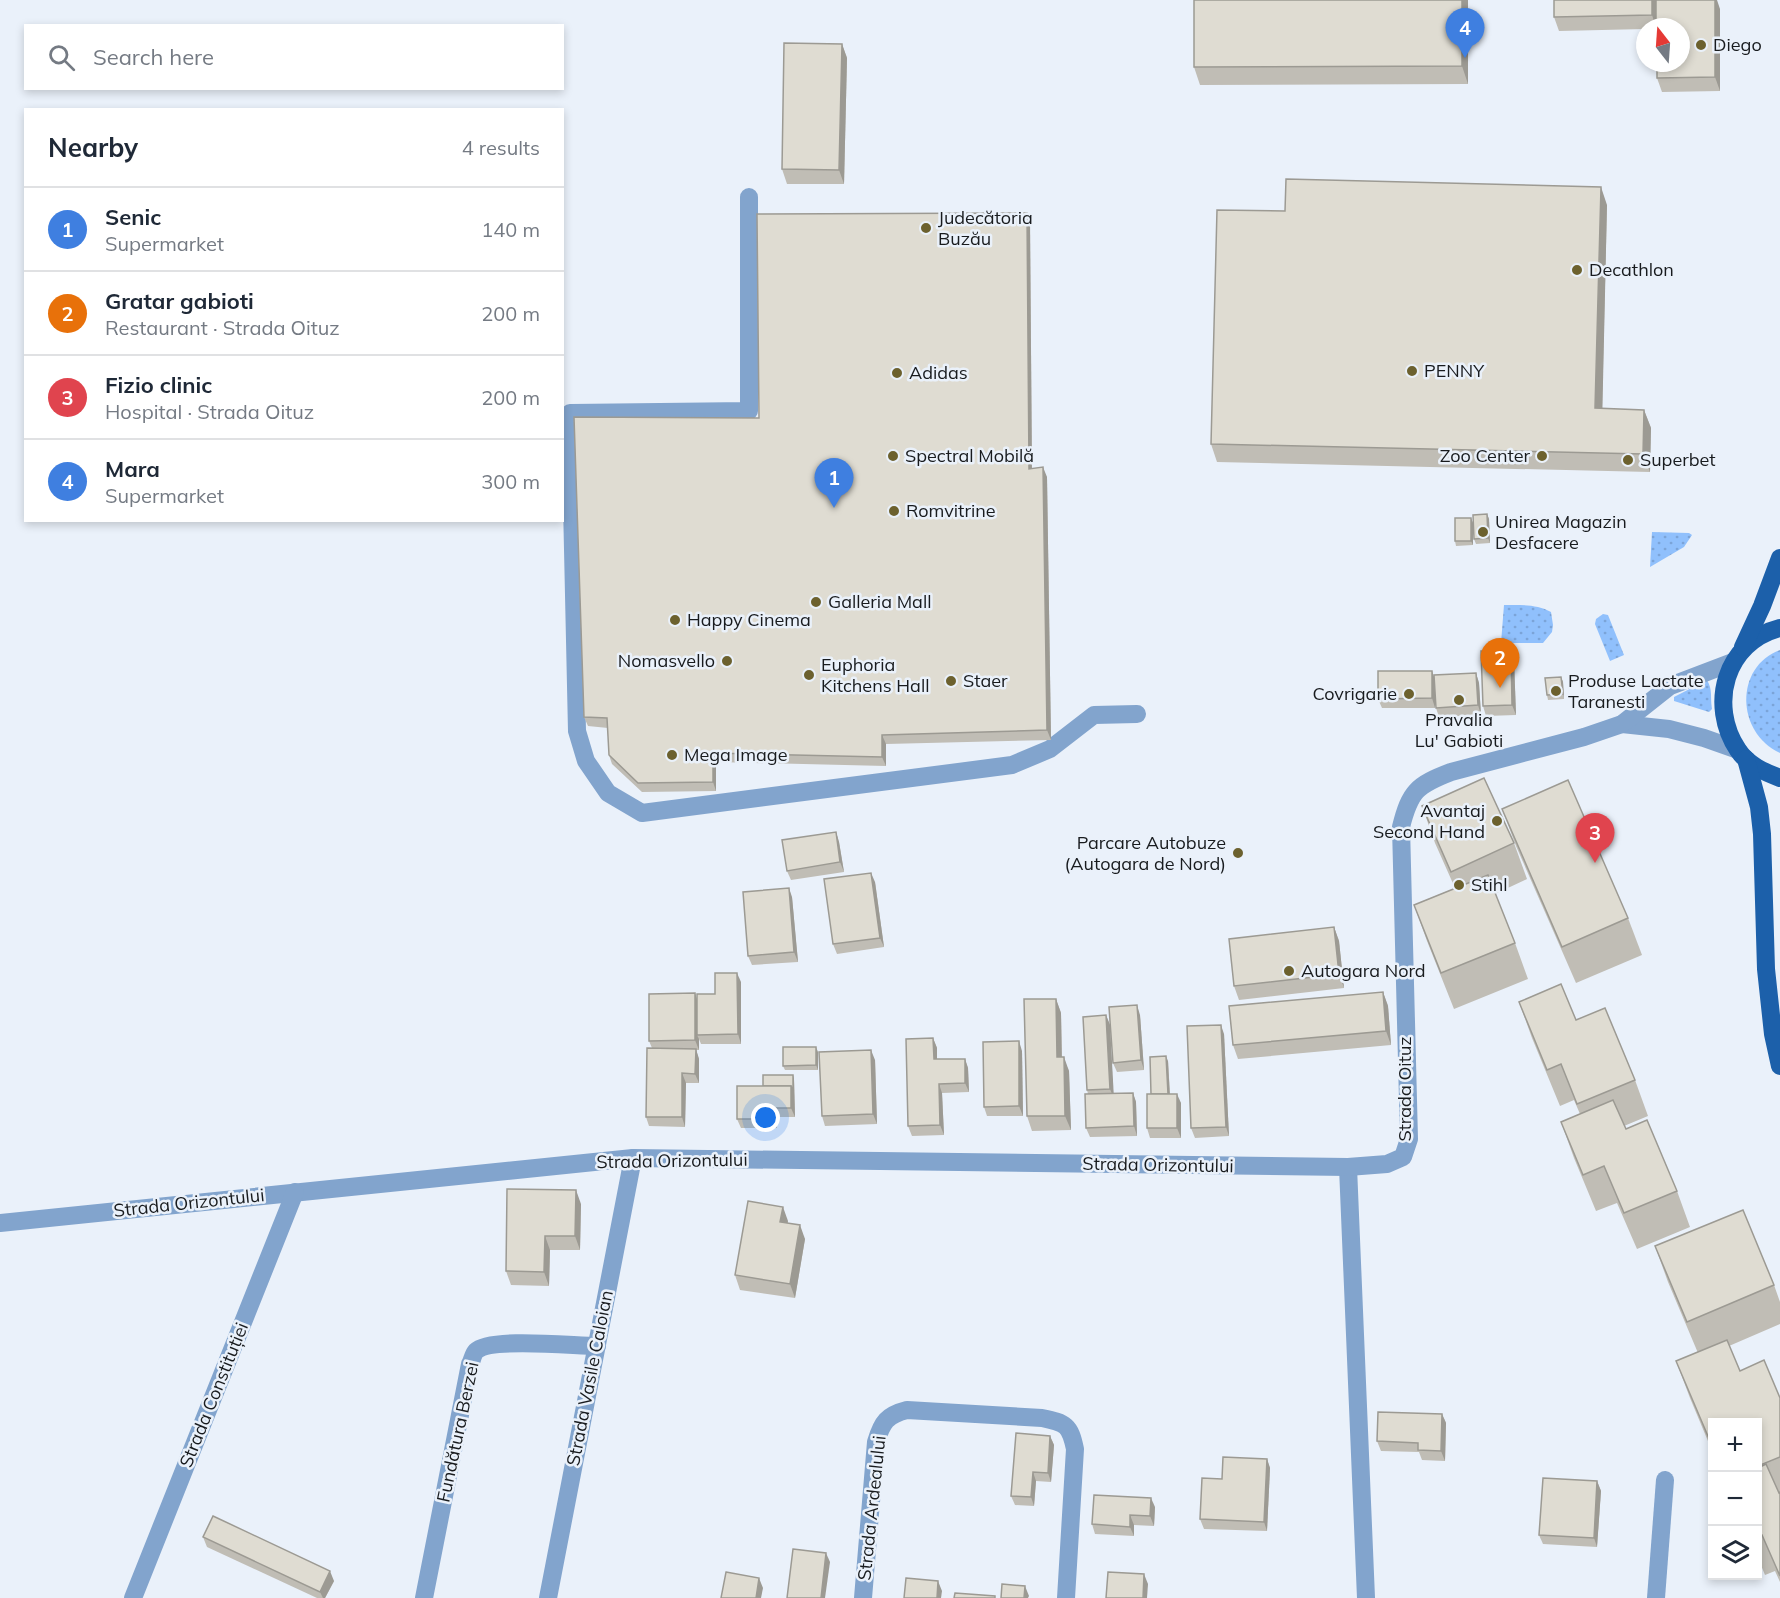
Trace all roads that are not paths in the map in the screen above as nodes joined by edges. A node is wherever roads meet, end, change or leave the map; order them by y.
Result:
1 (749, 197) dead end
2 (1780, 558) edge
3 (1780, 628) edge
4 (1738, 655) junction
5 (1137, 714) dead end
6 (1622, 724) junction
7 (1742, 755) junction
8 (1780, 778) edge
9 (1780, 1066) edge
10 (633, 1158) junction
11 (1348, 1167) junction
12 (295, 1192) junction
13 (0, 1222) edge
14 (597, 1346) junction
15 (1665, 1480) dead end
16 (133, 1598) edge
17 (424, 1598) edge
18 (548, 1598) edge
19 (863, 1598) edge
20 (1066, 1598) edge
21 (1366, 1598) edge
22 (1656, 1598) edge

1 - 5 street
2 - 4 main road
3 - 4 main road
4 - 6 street, Strada Oituz
4 - 7 main road
6 - 7 street, Strada Oituz
6 - 11 street, Strada Oituz
7 - 8 main road
7 - 9 main road
10 - 11 street, Strada Orizontului
10 - 12 street, Strada Orizontului
10 - 14 street, Strada Vasile Caloian
11 - 21 street
12 - 13 street, Strada Orizontului
12 - 16 street, Strada Constituției
14 - 17 street, Fundătura Berzei
14 - 18 street, Strada Vasile Caloian
15 - 22 street
19 - 20 street, Strada Ardealului

